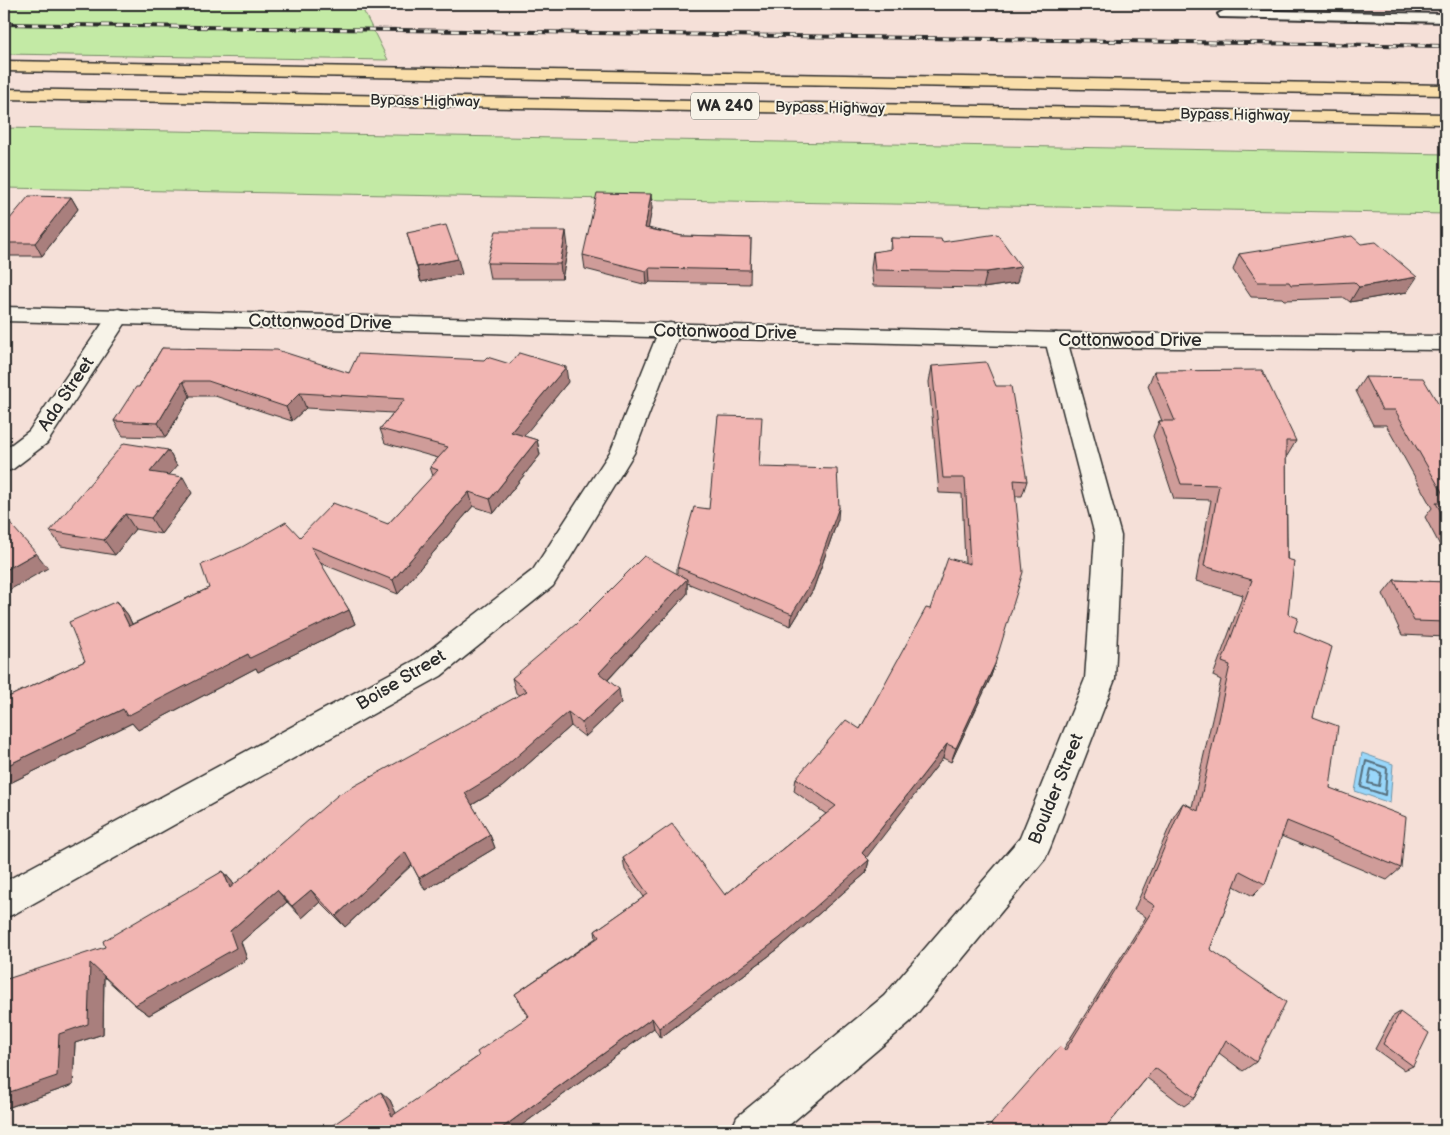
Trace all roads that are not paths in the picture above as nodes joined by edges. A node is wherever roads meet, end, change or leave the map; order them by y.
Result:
1 (1301, 4) edge
2 (1225, 11) edge
3 (1309, 15) junction
4 (1446, 18) edge
5 (4, 66) edge
6 (1446, 90) edge
7 (4, 94) edge
8 (1446, 118) edge
9 (4, 314) edge
10 (119, 316) junction
11 (670, 330) junction
12 (1056, 340) junction
13 (1446, 343) edge
14 (4, 463) edge
15 (4, 901) edge
16 (751, 1131) edge

1 - 3 lane
2 - 3 lane
3 - 4 lane
5 - 6 highway, Bypass Highway / WA 240
7 - 8 highway, Bypass Highway / WA 240
9 - 10 street, Cottonwood Drive
10 - 11 street, Cottonwood Drive
10 - 14 street, Ada Street
11 - 12 street, Cottonwood Drive
11 - 15 street, Boise Street
12 - 13 street, Cottonwood Drive
12 - 16 street, Boulder Street

